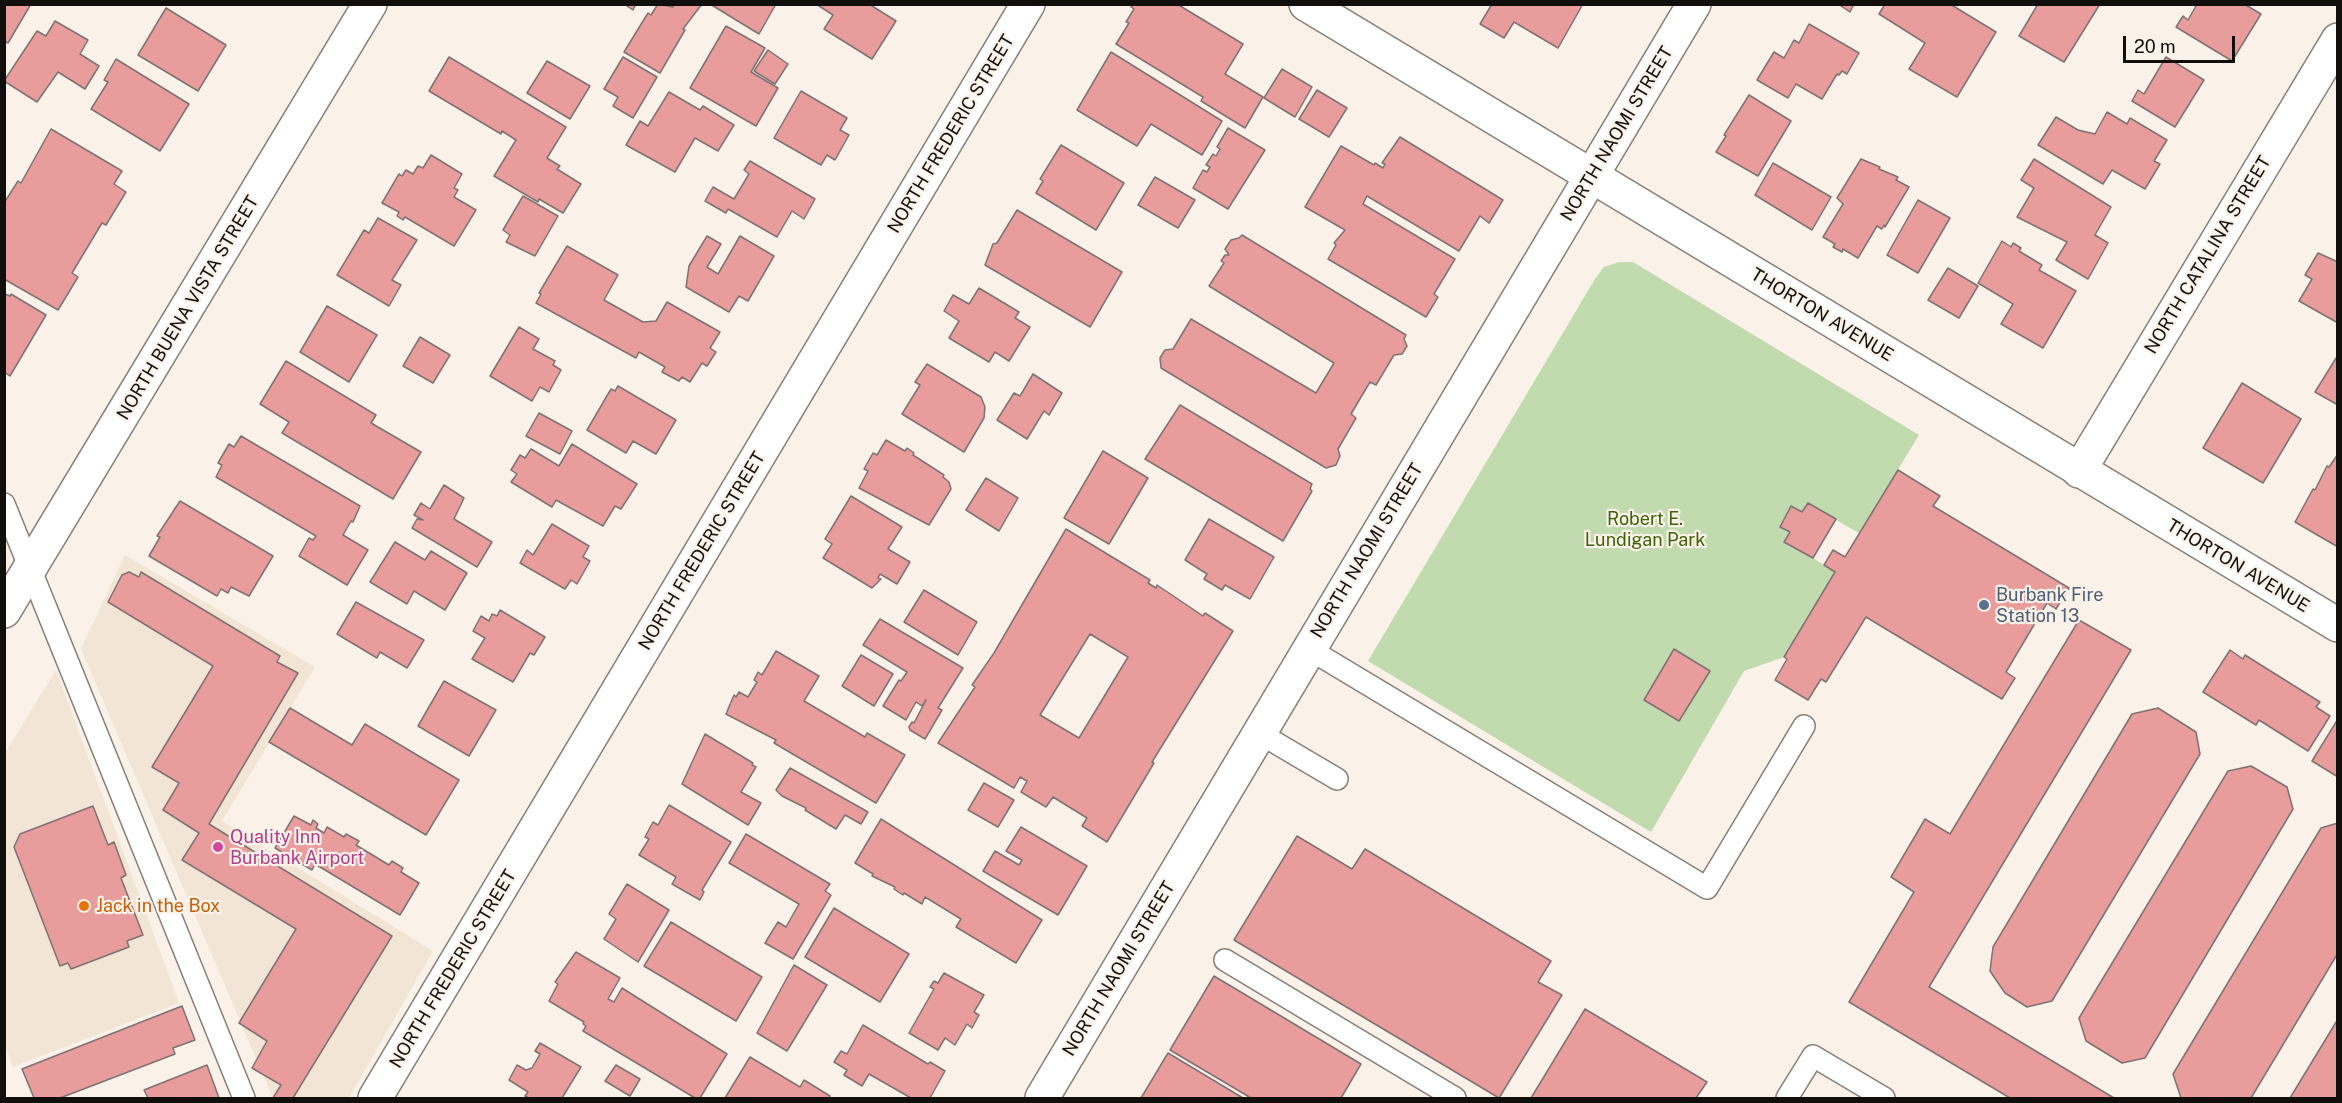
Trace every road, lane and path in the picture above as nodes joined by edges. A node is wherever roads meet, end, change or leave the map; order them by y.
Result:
1 (370, 4) edge
2 (1028, 4) edge
3 (1306, 4) edge
4 (1694, 4) edge
5 (2337, 40) edge
6 (1591, 177) junction
7 (2079, 471) junction
8 (4, 504) edge
9 (30, 572) junction
10 (4, 611) edge
11 (2337, 625) edge
12 (1309, 649) junction
13 (1804, 726) dead end
14 (1259, 733) junction
15 (1337, 779) dead end
16 (1225, 960) dead end
17 (244, 1098) edge
18 (375, 1098) edge
19 (1042, 1098) edge
20 (1455, 1098) edge
21 (1787, 1098) edge
22 (1884, 1098) edge

1 - 9 street, NORTH BUENA VISTA STREET
2 - 18 street, NORTH FREDERIC STREET
3 - 6 street, THORTON AVENUE
4 - 6 street, NORTH NAOMI STREET
5 - 7 street, NORTH CATALINA STREET
6 - 7 street, THORTON AVENUE
6 - 12 street, NORTH NAOMI STREET
7 - 11 street, THORTON AVENUE
8 - 9 lane
9 - 10 street, NORTH BUENA VISTA STREET
9 - 17 lane
12 - 13 lane
12 - 14 street, NORTH NAOMI STREET
14 - 15 lane
14 - 19 street, NORTH NAOMI STREET
16 - 20 lane
21 - 22 lane

